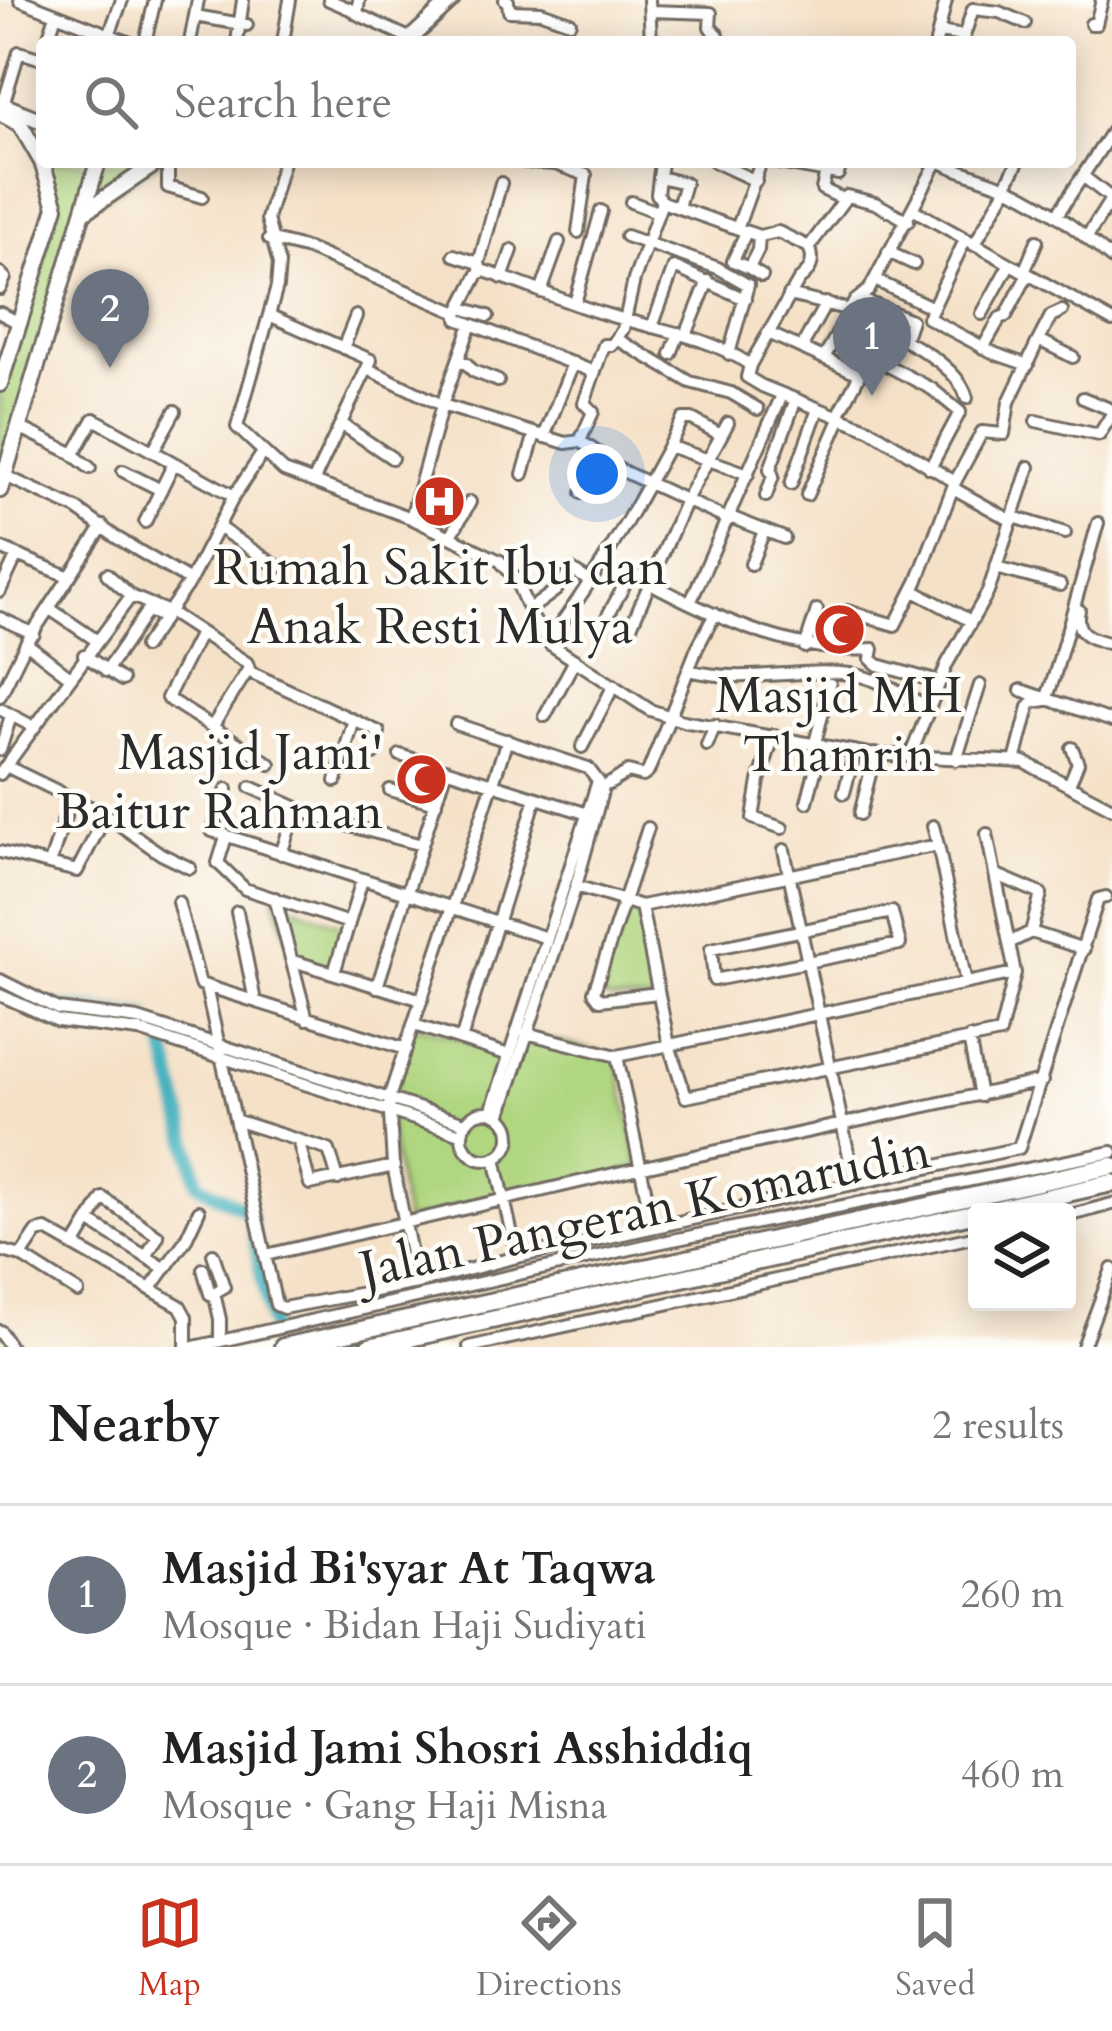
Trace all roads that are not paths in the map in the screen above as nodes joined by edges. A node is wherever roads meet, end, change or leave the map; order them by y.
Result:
1 (122, 0) edge
2 (155, 0) edge
3 (197, 0) edge
4 (243, 0) edge
5 (290, 0) edge
6 (328, 0) edge
7 (452, 0) edge
8 (505, 0) edge
9 (946, 0) edge
10 (22, 1) edge
11 (649, 5) edge
12 (358, 6) edge
13 (990, 6) edge
14 (1105, 6) edge
15 (56, 15) junction
16 (195, 16) junction
17 (570, 22) dead end
18 (1025, 23) dead end
19 (1091, 24) dead end
20 (243, 25) junction
21 (109, 35) joint
22 (49, 36) edge
23 (146, 36) edge
24 (191, 36) edge
25 (239, 36) edge
26 (284, 36) edge
27 (404, 36) edge
28 (417, 36) edge
29 (651, 36) edge
30 (718, 36) edge
31 (937, 36) edge
32 (950, 36) edge
33 (36, 57) edge
34 (1, 109) edge
35 (36, 119) edge
36 (1112, 131) edge
37 (36, 152) edge
38 (1098, 155) junction
39 (1112, 159) edge
40 (44, 168) edge
41 (96, 168) edge
42 (149, 168) edge
43 (168, 168) edge
44 (281, 168) edge
45 (566, 168) edge
46 (660, 168) edge
47 (728, 168) edge
48 (759, 168) edge
49 (805, 168) edge
50 (840, 168) edge
51 (936, 168) edge
52 (955, 168) edge
53 (1015, 168) edge
54 (826, 172) junction
55 (659, 176) junction
56 (1084, 177) junction
57 (756, 181) junction
58 (501, 183) dead end
59 (1006, 187) junction
60 (202, 197) dead end
61 (1112, 199) edge
62 (843, 200) junction
63 (631, 202) dead end
64 (660, 207) junction
65 (678, 207) junction
66 (601, 211) dead end
67 (83, 213) junction
68 (1057, 214) junction
69 (911, 216) junction
70 (742, 229) junction
71 (578, 232) dead end
72 (626, 236) dead end
73 (759, 236) junction
74 (1087, 236) junction
75 (269, 239) junction
76 (1037, 241) dead end
77 (559, 242) dead end
78 (648, 242) junction
79 (970, 243) junction
80 (809, 247) junction
81 (512, 250) dead end
82 (888, 252) junction
83 (454, 255) dead end
84 (1111, 257) edge
85 (914, 264) dead end
86 (1009, 265) junction
87 (480, 267) junction
88 (749, 268) junction
89 (0, 273) edge
90 (1026, 273) junction
91 (762, 276) dead end
92 (502, 278) junction
93 (875, 280) junction
94 (708, 281) junction
95 (0, 289) edge
96 (541, 292) junction
97 (789, 295) junction
98 (746, 298) junction
99 (860, 299) junction
100 (826, 302) junction
101 (575, 303) junction
102 (1069, 304) junction
103 (460, 310) junction
104 (850, 310) junction
105 (0, 313) edge
106 (930, 313) junction
107 (982, 314) dead end
108 (271, 316) junction
109 (356, 316) dead end
110 (488, 316) dead end
111 (626, 319) junction
112 (1112, 321) edge
113 (19, 323) junction
114 (471, 324) junction
115 (652, 327) junction
116 (768, 333) junction
117 (682, 334) junction
118 (617, 339) junction
119 (904, 340) junction
120 (1039, 340) junction
121 (343, 348) junction
122 (801, 348) junction
123 (983, 348) junction
124 (671, 354) dead end
125 (729, 354) junction
126 (1073, 357) dead end
127 (824, 358) junction
128 (877, 360) dead end
129 (457, 363) junction
130 (573, 363) junction
131 (1028, 365) junction
132 (368, 369) junction
133 (748, 370) junction
134 (594, 372) junction
135 (857, 373) junction
136 (498, 381) dead end
137 (0, 384) edge
138 (782, 395) junction
139 (967, 398) dead end
140 (1083, 398) dead end
141 (796, 399) junction
142 (442, 405) junction
143 (818, 409) junction
144 (758, 410) dead end
145 (175, 411) dead end
146 (1112, 412) edge
147 (839, 417) junction
148 (1036, 421) dead end
149 (728, 423) dead end
150 (344, 425) junction
151 (20, 427) junction
152 (719, 434) junction
153 (539, 435) junction
154 (580, 441) junction
155 (669, 446) junction
156 (154, 451) junction
157 (72, 454) junction
158 (262, 454) junction
159 (392, 458) dead end
160 (607, 459) dead end
161 (706, 460) junction
162 (174, 463) junction
163 (1029, 467) dead end
164 (90, 468) dead end
165 (930, 468) junction
166 (123, 471) dead end
167 (523, 474) dead end
168 (748, 474) junction
169 (313, 482) junction
170 (649, 482) junction
171 (2, 483) edge
172 (791, 484) dead end
173 (954, 485) junction
174 (161, 490) junction
175 (582, 493) dead end
176 (234, 496) junction
177 (766, 496) dead end
178 (808, 496) dead end
179 (686, 500) junction
180 (470, 502) dead end
181 (411, 518) junction
182 (729, 519) junction
183 (1013, 519) junction
184 (145, 522) dead end
185 (103, 526) junction
186 (218, 527) junction
187 (764, 530) junction
188 (1065, 532) dead end
189 (452, 536) junction
190 (784, 538) dead end
191 (0, 548) edge
192 (17, 556) junction
193 (751, 565) dead end
194 (278, 567) dead end
195 (996, 568) junction
196 (107, 574) dead end
197 (70, 577) junction
198 (190, 581) junction
199 (591, 582) junction
200 (650, 583) junction
201 (1060, 585) dead end
202 (0, 591) edge
203 (914, 591) junction
204 (131, 596) junction
205 (690, 603) junction
206 (50, 609) junction
207 (529, 610) junction
208 (817, 610) dead end
209 (847, 611) dead end
210 (715, 614) junction
211 (166, 615) junction
212 (607, 617) dead end
213 (0, 618) edge
214 (969, 620) junction
215 (881, 622) junction
216 (629, 631) dead end
217 (200, 633) junction
218 (30, 639) junction
219 (96, 640) junction
220 (548, 641) junction
221 (1112, 644) edge
222 (144, 646) dead end
223 (805, 646) junction
224 (873, 649) junction
225 (84, 656) junction
226 (575, 660) junction
227 (248, 670) junction
228 (689, 670) junction
229 (106, 671) junction
230 (69, 676) junction
231 (122, 680) dead end
232 (939, 682) junction
233 (830, 684) dead end
234 (614, 685) junction
235 (980, 686) dead end
236 (1022, 690) dead end
237 (0, 696) edge
238 (1046, 700) junction
239 (46, 706) junction
240 (930, 708) junction
241 (6, 712) edge
242 (545, 716) dead end
243 (58, 718) dead end
244 (670, 718) junction
245 (1112, 721) edge
246 (353, 723) junction
247 (456, 724) dead end
248 (715, 725) junction
249 (32, 726) junction
250 (212, 727) junction
251 (774, 735) junction
252 (507, 740) junction
253 (819, 744) junction
254 (707, 746) dead end
255 (582, 747) dead end
256 (1072, 748) dead end
257 (0, 750) edge
258 (855, 751) junction
259 (374, 754) dead end
260 (874, 754) junction
261 (911, 754) junction
262 (400, 755) dead end
263 (960, 760) junction
264 (1015, 761) junction
265 (270, 764) dead end
266 (446, 769) junction
267 (4, 770) edge
268 (962, 776) dead end
269 (336, 781) dead end
270 (603, 782) junction
271 (492, 784) junction
272 (1069, 784) junction
273 (251, 787) dead end
274 (227, 789) dead end
275 (390, 790) dead end
276 (844, 793) dead end
277 (71, 798) junction
278 (536, 798) junction
279 (807, 802) dead end
280 (436, 803) junction
281 (296, 808) junction
282 (1112, 808) edge
283 (138, 812) dead end
284 (587, 814) junction
285 (860, 814) dead end
286 (106, 815) junction
287 (933, 826) dead end
288 (648, 827) dead end
289 (127, 828) junction
290 (782, 828) dead end
291 (987, 834) dead end
292 (226, 837) junction
293 (422, 845) junction
294 (938, 845) junction
295 (784, 850) dead end
296 (0, 852) edge
297 (281, 854) junction
298 (50, 863) junction
299 (190, 868) dead end
300 (995, 874) junction
301 (790, 876) junction
302 (362, 880) junction
303 (576, 886) junction
304 (406, 893) junction
305 (1106, 897) dead end
306 (275, 898) junction
307 (178, 902) dead end
308 (624, 902) junction
309 (641, 906) junction
310 (452, 908) junction
311 (562, 908) junction
312 (237, 912) dead end
313 (499, 922) junction
314 (349, 923) junction
315 (801, 931) junction
316 (1030, 932) junction
317 (547, 938) junction
318 (1009, 943) junction
319 (1084, 949) junction
320 (293, 961) junction
321 (808, 962) junction
322 (334, 973) junction
323 (1015, 973) junction
324 (0, 980) edge
325 (538, 981) junction
326 (966, 983) junction
327 (202, 984) junction
328 (377, 987) junction
329 (658, 993) junction
330 (0, 995) edge
331 (422, 1000) junction
332 (255, 1001) junction
333 (819, 1014) junction
334 (307, 1019) junction
335 (138, 1025) junction
336 (414, 1025) junction
337 (526, 1033) junction
338 (969, 1038) junction
339 (461, 1040) junction
340 (669, 1045) junction
341 (406, 1049) junction
342 (222, 1050) junction
343 (509, 1054) junction
344 (617, 1056) junction
345 (830, 1068) junction
346 (1042, 1081) junction
347 (980, 1096) junction
348 (388, 1105) junction
349 (495, 1114) junction
350 (238, 1120) junction
351 (843, 1126) junction
352 (463, 1128) junction
353 (298, 1140) junction
354 (1112, 1152) edge
355 (495, 1159) junction
356 (394, 1166) junction
357 (1112, 1166) edge
358 (639, 1168) junction
359 (338, 1180) junction
360 (1112, 1183) edge
361 (855, 1184) junction
362 (504, 1201) junction
363 (1024, 1203) edge
364 (1112, 1204) edge
365 (199, 1211) dead end
366 (1076, 1214) edge
367 (968, 1216) edge
368 (89, 1221) junction
369 (404, 1221) junction
370 (653, 1227) junction
371 (968, 1238) edge
372 (74, 1246) junction
373 (0, 1250) edge
374 (213, 1254) dead end
375 (266, 1255) junction
376 (21, 1256) junction
377 (146, 1257) junction
378 (517, 1257) junction
379 (164, 1268) junction
380 (203, 1269) dead end
381 (1112, 1269) edge
382 (417, 1282) junction
383 (151, 1288) junction
384 (78, 1292) dead end
385 (214, 1293) junction
386 (0, 1331) edge
387 (220, 1341) junction
388 (528, 1341) edge
389 (10, 1347) edge
390 (190, 1347) edge
391 (283, 1347) edge
392 (369, 1347) edge
393 (469, 1347) edge
394 (1083, 1347) edge

1 - 21 street
2 - 23 street
3 - 16 street
4 - 20 street
5 - 26 street
6 - 12 street
7 - 28 main road
8 - 17 street
9 - 31 street
10 - 15 street
11 - 29 street
11 - 30 street
12 - 27 street
13 - 18 street
13 - 32 street
14 - 19 street
15 - 21 street
15 - 22 street
16 - 20 street
16 - 24 street
20 - 25 street
33 - 34 street
34 - 35 main road
34 - 37 main road
36 - 38 street
38 - 39 street
38 - 56 street
40 - 113 main road
41 - 67 main road
42 - 67 main road
43 - 60 street
44 - 75 street
45 - 71 street
46 - 55 street
47 - 57 street
48 - 57 street
49 - 54 street
50 - 54 street
51 - 69 street
52 - 59 street
53 - 59 street
54 - 62 street
55 - 64 street
55 - 65 street
56 - 61 street
56 - 68 street
57 - 70 street
58 - 87 street
59 - 68 street
59 - 79 street
61 - 74 street
62 - 69 street
62 - 80 street
63 - 64 street
64 - 65 street
64 - 78 street
65 - 70 street
66 - 101 street
67 - 151 main road
68 - 74 street
69 - 79 street
69 - 82 street
70 - 73 street
70 - 88 street
72 - 78 street
73 - 80 street
73 - 88 street
74 - 84 street
75 - 103 street
75 - 108 street
76 - 90 street
77 - 96 street
78 - 98 street
78 - 111 street
79 - 86 street
79 - 106 street
80 - 97 street
81 - 92 street
82 - 85 street
82 - 93 street
83 - 87 street
86 - 90 street
86 - 107 street
87 - 92 street
87 - 103 street
88 - 91 street
89 - 95 street
90 - 102 street
90 - 123 street
92 - 96 street
93 - 99 street
93 - 106 street
94 - 98 street
94 - 115 street
94 - 117 street
96 - 101 street
97 - 100 street
97 - 116 street
98 - 125 street
99 - 104 street
99 - 119 street
100 - 104 street
100 - 122 street
101 - 111 street
102 - 112 street
102 - 120 street
103 - 110 street
103 - 114 street
104 - 127 street
105 - 113 street
106 - 123 street
108 - 121 street
108 - 158 street
109 - 121 street
111 - 115 street
111 - 118 street
113 - 137 main road
114 - 129 street
114 - 130 street
115 - 117 street
116 - 122 street
116 - 133 street
117 - 124 street
117 - 125 street
118 - 134 street
118 - 144 street
119 - 135 street
119 - 139 street
120 - 126 street
120 - 131 street
121 - 132 street
122 - 127 street
123 - 131 street
125 - 133 street
127 - 135 street
128 - 165 street
129 - 136 street
129 - 142 street
130 - 134 street
130 - 153 street
131 - 173 street
132 - 142 street
132 - 150 street
133 - 138 street
134 - 154 street
135 - 147 street
138 - 141 street
138 - 168 street
140 - 146 street
141 - 143 street
141 - 177 street
142 - 153 street
142 - 181 street
143 - 147 street
143 - 172 street
145 - 156 street
146 - 148 street
147 - 165 street
147 - 178 street
149 - 152 street
150 - 159 street
150 - 169 street
151 - 157 street
151 - 171 main road
152 - 155 street
152 - 161 street
153 - 154 street
153 - 167 street
154 - 160 street
155 - 161 street
155 - 170 street
156 - 157 street
156 - 162 street
157 - 164 street
158 - 169 street
158 - 176 street
161 - 168 street
161 - 179 street
162 - 174 street
162 - 176 street
163 - 183 street
165 - 173 street
166 - 174 street
168 - 182 street
169 - 181 street
170 - 175 street
170 - 179 street
170 - 199 street
171 - 185 street
173 - 183 street
173 - 203 street
174 - 184 street
176 - 186 street
179 - 182 street
179 - 200 street
180 - 189 street
181 - 189 street
182 - 187 street
182 - 205 street
183 - 188 street
183 - 195 street
185 - 197 street
185 - 198 street
186 - 194 street
186 - 198 street
187 - 190 street
187 - 193 street
189 - 207 street
191 - 192 street
192 - 197 street
192 - 202 street
195 - 201 street
195 - 214 street
196 - 204 street
197 - 206 street
198 - 211 street
199 - 207 street
199 - 220 street
200 - 205 street
200 - 212 street
200 - 216 street
203 - 214 street
203 - 215 street
204 - 211 street
204 - 219 street
205 - 210 street
206 - 218 street
206 - 219 street
207 - 220 street
208 - 223 street
209 - 215 street
210 - 223 street
210 - 228 street
211 - 217 street
211 - 222 street
211 - 229 street
213 - 218 street
214 - 232 street
215 - 224 street
217 - 227 street
217 - 250 street
218 - 230 street
218 - 237 street
219 - 225 street
220 - 226 street
221 - 238 street
223 - 224 street
224 - 232 street
225 - 229 street
225 - 230 street
226 - 234 street
226 - 242 street
227 - 246 street
227 - 250 street
228 - 240 street
228 - 244 street
229 - 231 street
230 - 239 street
232 - 240 street
233 - 253 street
234 - 244 street
234 - 255 street
235 - 263 street
236 - 238 street
238 - 245 street
238 - 264 street
239 - 243 street
239 - 249 street
240 - 261 street
241 - 249 street
241 - 257 street
244 - 248 street
244 - 270 street
246 - 259 street
246 - 269 street
247 - 252 street
248 - 251 street
248 - 254 street
249 - 267 street
250 - 265 street
251 - 253 street
251 - 290 street
252 - 270 street
252 - 271 street
253 - 258 street
253 - 279 street
256 - 272 street
258 - 260 street
258 - 276 street
260 - 261 street
260 - 285 street
261 - 263 street
262 - 266 street
263 - 264 street
263 - 268 street
264 - 272 street
266 - 271 street
266 - 280 street
267 - 277 street
270 - 284 street
270 - 303 street
271 - 278 street
271 - 310 street
272 - 282 street
273 - 281 street
274 - 292 street
275 - 280 street
277 - 286 street
277 - 298 street
278 - 284 street
278 - 313 street
280 - 293 street
281 - 293 street
281 - 297 street
283 - 289 street
284 - 311 street
286 - 289 street
286 - 298 street
287 - 294 street
288 - 308 street
289 - 299 street
291 - 300 street
292 - 297 street
292 - 306 street
293 - 304 street
294 - 301 street
294 - 326 street
295 - 301 street
296 - 298 street
297 - 302 street
300 - 316 street
300 - 318 street
301 - 309 street
301 - 315 street
302 - 304 street
302 - 314 street
303 - 308 street
303 - 311 street
304 - 310 street
304 - 328 street
305 - 319 street
306 - 314 street
306 - 320 street
307 - 327 street
308 - 309 street
308 - 329 street
309 - 329 street
310 - 313 street
310 - 331 street
311 - 317 street
311 - 325 street
312 - 332 street
313 - 317 street
313 - 339 street
314 - 322 street
315 - 321 street
315 - 321 street
315 - 321 street
316 - 318 street
316 - 319 street
317 - 325 street
318 - 323 street
319 - 346 street
320 - 322 street
320 - 334 street
321 - 333 street
322 - 328 street
323 - 326 street
323 - 338 street
324 - 335 street
325 - 337 street
325 - 343 street
326 - 333 street
327 - 332 street
327 - 342 street
328 - 331 street
329 - 340 street
330 - 335 street
331 - 336 street
332 - 334 street
333 - 340 street
333 - 345 street
334 - 341 street
335 - 342 street
336 - 339 street
336 - 341 street
337 - 344 street
337 - 349 street
338 - 345 street
338 - 347 street
339 - 343 street
340 - 344 street
340 - 345 street
341 - 348 street
342 - 348 street
342 - 350 street
343 - 349 street
344 - 358 street
345 - 351 street
346 - 347 street
346 - 361 street
347 - 351 street
348 - 352 street
348 - 356 street
349 - 352 street
349 - 355 street
350 - 353 street
350 - 375 street
351 - 358 street
351 - 361 street
352 - 355 street
353 - 359 street
353 - 359 street
354 - 387 street, Jalan Pangeran Komarudin
355 - 362 street
356 - 359 street
356 - 369 street
357 - 391 highway
358 - 362 street
358 - 370 street
360 - 363 highway
361 - 370 street
362 - 369 street
362 - 378 street
364 - 366 street
365 - 379 street
367 - 392 highway
368 - 372 street
368 - 377 street
368 - 377 street
369 - 375 street
369 - 382 street
370 - 378 street
371 - 388 street, Jalan Pangeran Komarudin
372 - 376 street
372 - 383 street
373 - 376 street
374 - 385 street
375 - 382 street
376 - 384 street
377 - 379 street
378 - 382 street
379 - 383 street
380 - 385 street
381 - 394 street
383 - 390 street
385 - 387 street
386 - 389 street
387 - 390 street, Jalan Pangeran Komarudin
388 - 393 street, Jalan Pangeran Komarudin

